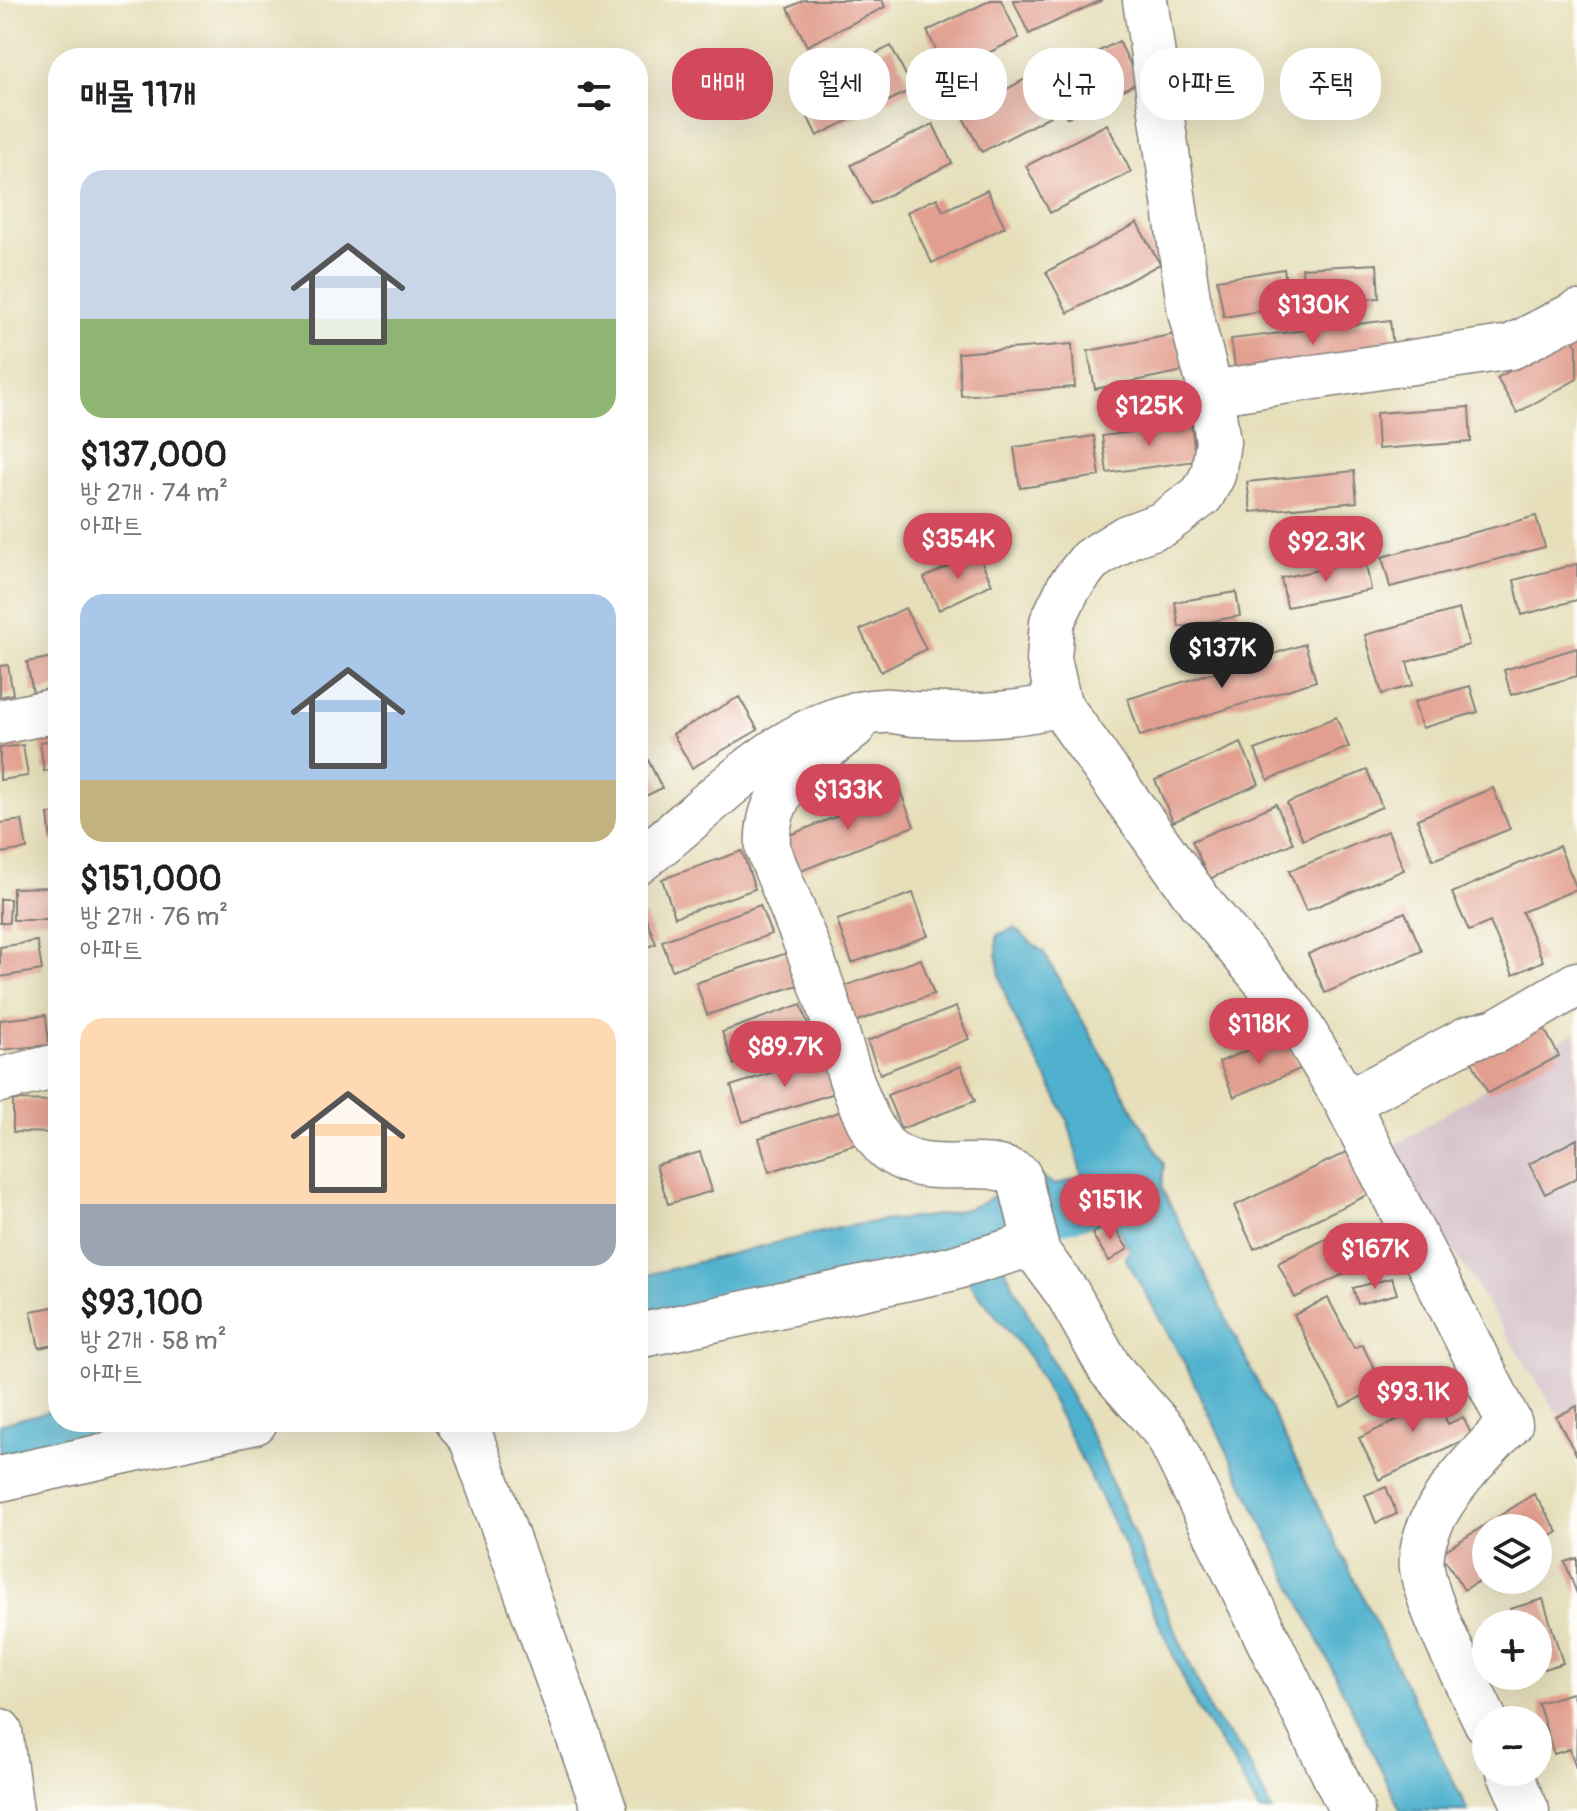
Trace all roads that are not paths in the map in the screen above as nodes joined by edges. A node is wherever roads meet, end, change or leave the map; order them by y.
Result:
1 (1145, 0) edge
2 (1577, 313) edge
3 (1211, 393) junction
4 (1059, 704) junction
5 (48, 712) edge
6 (856, 714) junction
7 (0, 722) edge
8 (648, 854) edge
9 (1577, 984) edge
10 (48, 1068) edge
11 (0, 1080) edge
12 (1347, 1103) junction
13 (1036, 1243) junction
14 (648, 1334) edge
15 (210, 1432) edge
16 (466, 1432) edge
17 (0, 1479) edge
18 (1479, 1706) edge
19 (0, 1731) edge
20 (1515, 1786) edge
21 (11, 1811) edge
22 (605, 1811) edge
23 (1352, 1811) edge
24 (1527, 1811) edge

1 - 3 street
2 - 3 street
3 - 4 street
4 - 6 street
4 - 12 street
5 - 7 street
6 - 8 street
6 - 13 street
9 - 12 street
10 - 11 street
12 - 18 street
13 - 14 street
13 - 23 street
15 - 17 street
16 - 22 street
19 - 21 street
20 - 24 street

